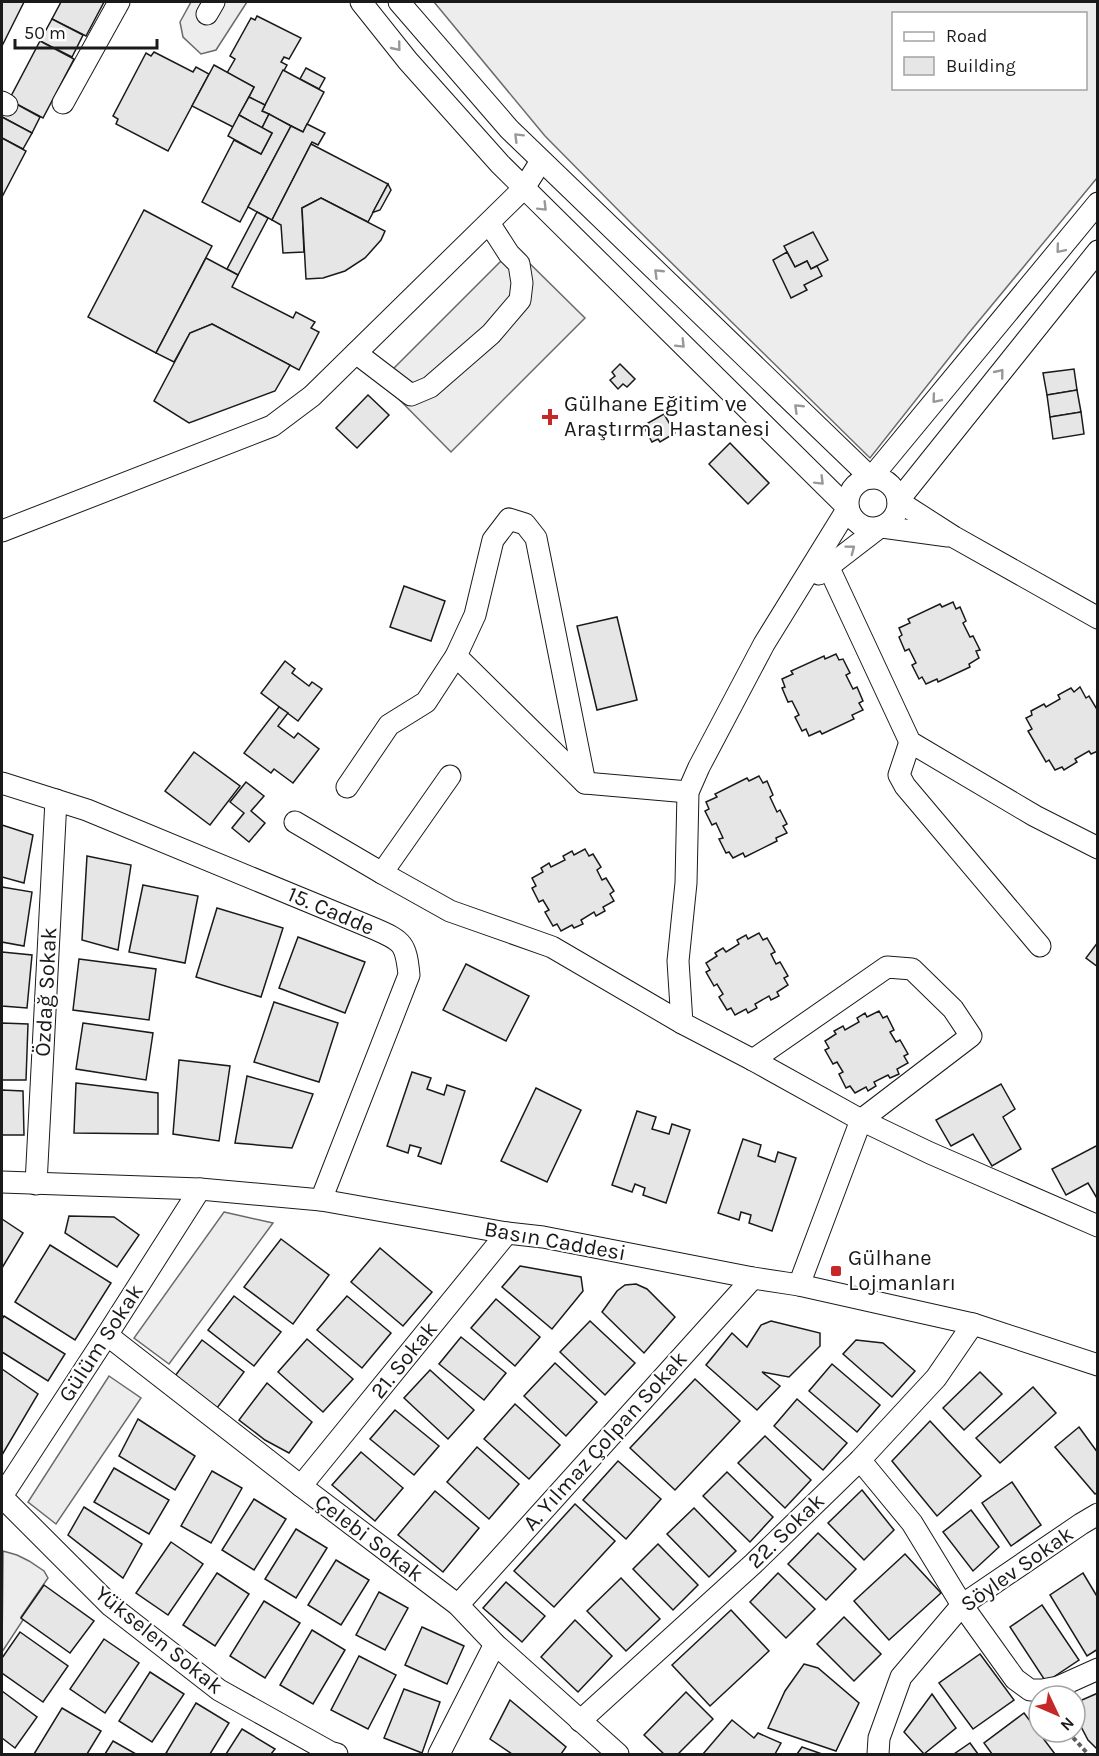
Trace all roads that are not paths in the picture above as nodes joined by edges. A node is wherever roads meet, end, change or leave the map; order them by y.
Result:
1 (119, 2) edge
2 (360, 2) edge
3 (399, 2) edge
4 (63, 103) dead end
5 (541, 161) junction
6 (524, 188) junction
7 (1098, 203) edge
8 (489, 223) junction
9 (1098, 251) edge
10 (356, 353) junction
11 (871, 478) junction
12 (898, 501) junction
13 (848, 508) junction
14 (881, 527) junction
15 (2, 531) edge
16 (954, 537) junction
17 (828, 566) junction
18 (792, 599) junction
19 (1098, 618) edge
20 (456, 656) junction
21 (909, 742) junction
22 (450, 776) dead end
23 (2, 783) edge
24 (585, 783) junction
25 (347, 787) dead end
26 (688, 792) junction
27 (56, 800) junction
28 (295, 822) dead end
29 (1098, 848) edge
30 (382, 873) junction
31 (1040, 946) dead end
32 (682, 1023) junction
33 (753, 1060) junction
34 (861, 1120) junction
35 (2, 1182) edge
36 (36, 1184) junction
37 (200, 1189) junction
38 (321, 1200) junction
39 (1098, 1226) edge
40 (507, 1233) junction
41 (753, 1278) junction
42 (799, 1285) junction
43 (974, 1324) junction
44 (107, 1335) junction
45 (1098, 1365) edge
46 (860, 1460) junction
47 (301, 1486) junction
48 (2, 1497) edge
49 (1098, 1514) edge
50 (458, 1605) junction
51 (962, 1605) junction
52 (495, 1644) junction
53 (1098, 1669) edge
54 (580, 1721) junction
55 (337, 1755) edge
56 (439, 1755) edge
57 (618, 1755) edge
58 (878, 1755) edge

1 - 4 street
2 -> 6 street
5 -> 3 street
5 - 6 street
11 -> 5 street
6 - 8 street
6 -> 13 street
7 -> 11 street
8 - 10 street
8 - 10 street
12 -> 9 street
10 - 15 street
11 - 12 street
11 - 13 street
12 - 14 street
12 - 16 street
13 - 14 street
13 - 18 street
14 - 16 street
17 -> 14 street
16 - 19 street
17 - 18 street
17 - 21 street
18 - 26 street
20 - 24 street
20 - 24 street
20 - 25 street
21 - 29 street
21 - 31 street
22 - 30 street
23 - 27 street, 15. Cadde
24 - 26 street
26 - 32 street
27 - 36 street, Özdağ Sokak
27 - 38 street, 15. Cadde
28 - 30 street
30 - 32 street
32 - 33 street
33 - 34 street
33 - 34 street
34 - 39 street
34 - 42 street
35 - 36 street, Basın Caddesi
36 - 37 street, Basın Caddesi
37 - 38 street, Basın Caddesi
37 - 44 street, Gülüm Sokak
38 - 40 street, Basın Caddesi
40 - 41 street, Basın Caddesi
40 - 47 street, 21. Sokak
41 - 42 street, Basın Caddesi
41 - 50 street, A. Yılmaz Çolpan Sokak
42 - 43 street, Basın Caddesi
43 - 45 street, Basın Caddesi
43 - 46 street, 22. Sokak
44 - 47 street, Çelebi Sokak
44 - 48 street, Gülüm Sokak
46 - 51 street
46 - 54 street, 22. Sokak
47 - 50 street, Çelebi Sokak
48 - 55 street, Yükselen Sokak
49 - 51 street, Söylev Sokak
50 - 52 street, Çelebi Sokak
51 - 53 street
51 - 58 street, Söylev Sokak
52 - 54 street, Çelebi Sokak
52 - 56 street
54 - 57 street, Çelebi Sokak

